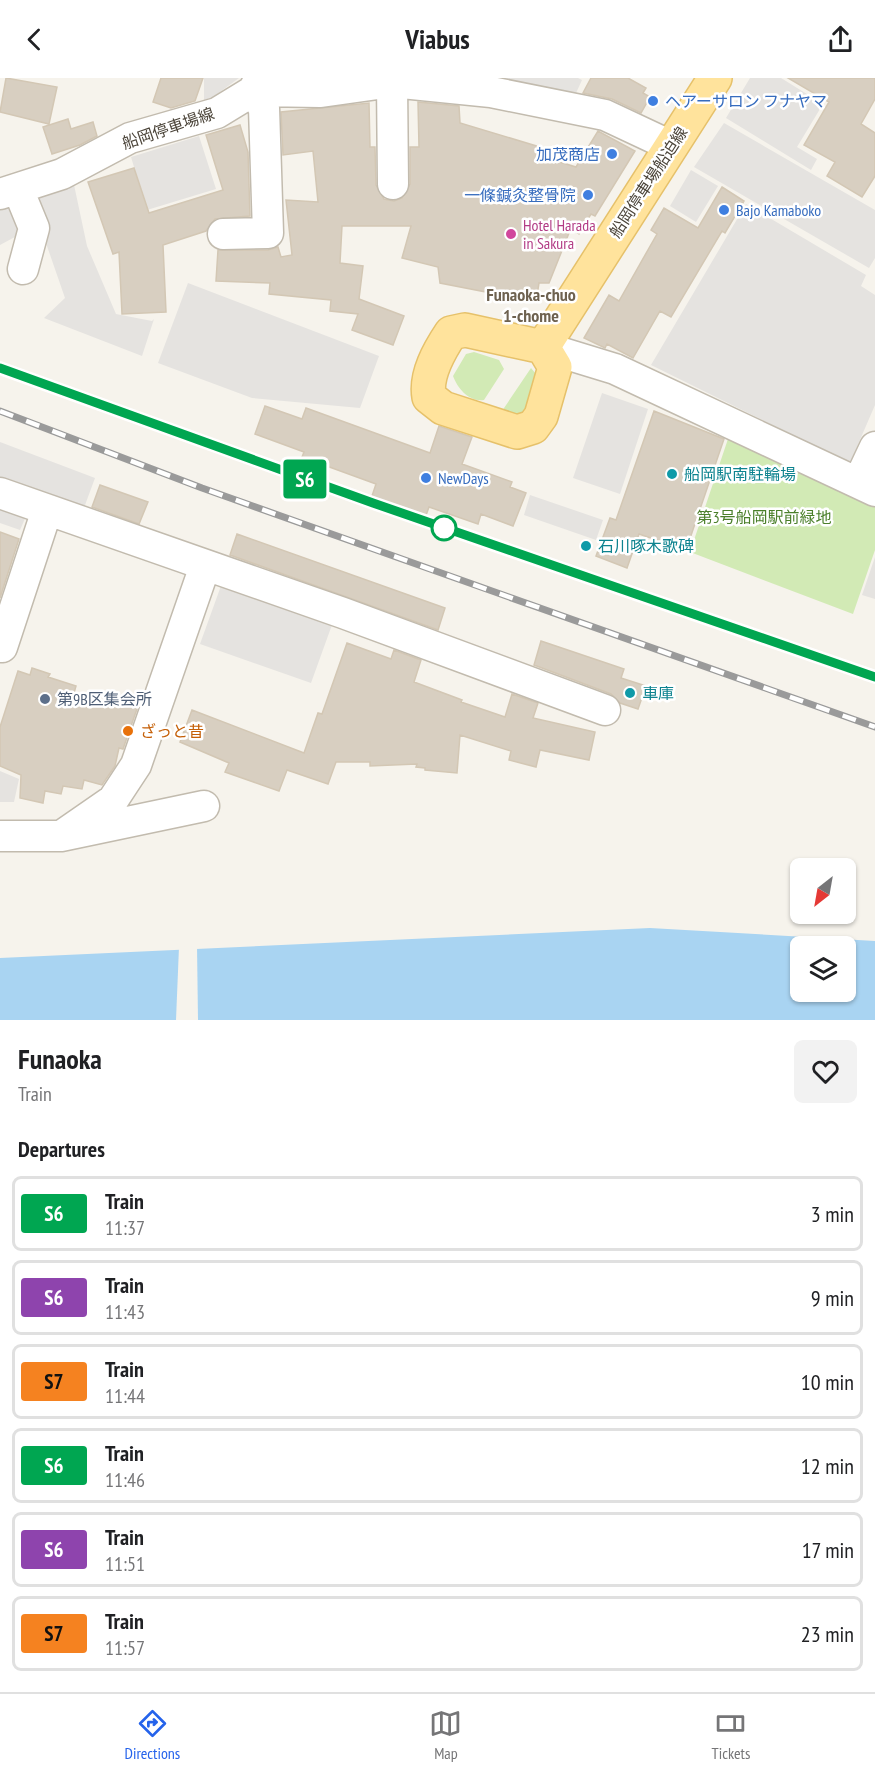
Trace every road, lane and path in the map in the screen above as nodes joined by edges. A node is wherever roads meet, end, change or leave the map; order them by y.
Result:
1 (715, 78) edge
2 (392, 82) junction
3 (257, 84) edge
4 (671, 146) junction
5 (393, 184) dead end
6 (9, 192) edge
7 (223, 234) dead end
8 (23, 269) dead end
9 (543, 347) joint
10 (875, 447) edge
11 (866, 487) edge
12 (0, 493) edge
13 (47, 510) junction
14 (205, 566) junction
15 (2, 647) dead end
16 (605, 710) dead end
17 (204, 806) dead end
18 (0, 836) edge
19 (61, 836) junction

1 - 4 main road, 船岡停車場船迫線
2 - 3 street
2 - 4 street
2 - 5 street
3 - 6 street, 船岡停車場線
3 - 7 street
4 - 9 main road, 船岡停車場船迫線
6 - 8 street
9 - 11 street
10 - 11 street
12 - 13 street
13 - 14 street
13 - 15 street
14 - 16 street
14 - 19 street
17 - 19 street
18 - 19 street

